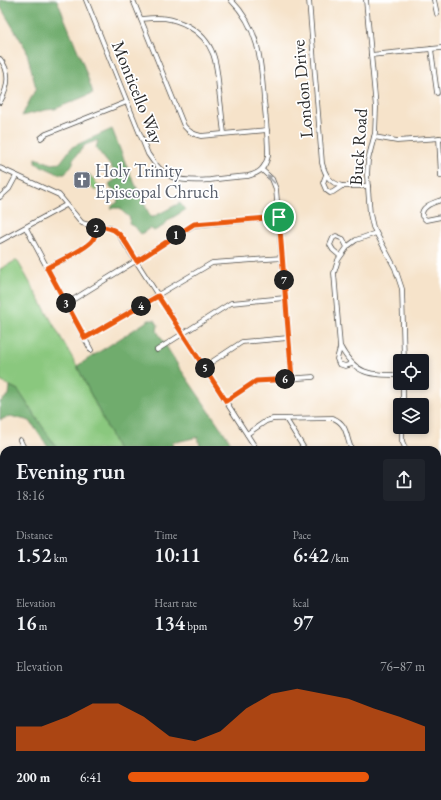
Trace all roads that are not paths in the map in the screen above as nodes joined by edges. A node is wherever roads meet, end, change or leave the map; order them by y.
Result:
1 (86, 0) edge
2 (133, 0) edge
3 (231, 0) edge
4 (309, 0) edge
5 (366, 0) edge
6 (370, 0) edge
7 (434, 0) edge
8 (436, 14) dead end
9 (141, 19) junction
10 (441, 48) edge
11 (431, 49) junction
12 (371, 55) junction
13 (0, 59) edge
14 (437, 93) dead end
15 (0, 102) edge
16 (127, 102) junction
17 (267, 130) junction
18 (224, 133) junction
19 (374, 137) junction
20 (41, 138) dead end
21 (440, 138) edge
22 (0, 168) edge
23 (262, 170) junction
24 (326, 175) junction
25 (16, 176) junction
26 (441, 176) edge
27 (342, 186) junction
28 (368, 186) junction
29 (0, 197) edge
30 (441, 200) edge
31 (66, 205) junction
32 (279, 217) junction
33 (441, 217) edge
34 (96, 227) junction
35 (26, 228) junction
36 (376, 233) junction
37 (0, 241) edge
38 (348, 247) junction
39 (340, 256) junction
40 (282, 258) junction
41 (137, 261) junction
42 (47, 268) junction
43 (158, 296) junction
44 (285, 298) junction
45 (66, 304) junction
46 (183, 334) junction
47 (85, 338) junction
48 (288, 338) junction
49 (340, 348) junction
50 (91, 350) dead end
51 (157, 350) dead end
52 (404, 354) edge
53 (352, 364) junction
54 (204, 367) junction
55 (393, 375) edge
56 (313, 378) dead end
57 (292, 379) junction
58 (226, 401) junction
59 (286, 419) junction
60 (247, 434) junction
61 (402, 434) edge
62 (20, 440) dead end
63 (23, 446) edge
64 (254, 446) edge
65 (303, 446) edge
66 (351, 446) edge
67 (404, 446) edge

1 - 16 street, Monticello Way
2 - 9 street
3 - 17 street
4 - 24 street, London Drive
5 - 6 street
5 - 12 street, Buck Road
7 - 8 street
9 - 18 street
9 - 18 street
10 - 11 street
11 - 12 street
11 - 14 street
12 - 19 street, Buck Road
13 - 15 street
16 - 20 street
16 - 23 street, Monticello Way
17 - 18 street
17 - 23 street
19 - 21 street
19 - 28 street, Buck Road
21 - 26 street
22 - 25 street
32 -> 23 street
24 - 27 street
24 - 27 street, London Drive
25 - 29 street
25 - 31 street
27 - 28 street, London Drive
28 - 36 street, Buck Road
30 - 33 street
31 - 34 street
31 - 35 street
32 - 40 street
32 - 41 street
34 - 41 street
34 - 42 street
35 - 37 street
35 - 42 street
36 - 38 street
36 - 52 street, Buck Road
38 - 39 street
38 - 39 street
39 - 49 street
40 - 43 street
40 - 44 street
41 - 43 street
41 - 45 street
42 - 45 street
43 - 46 street
43 - 47 street
44 - 46 street
44 - 48 street
45 - 47 street
46 - 51 street
46 - 54 street
47 - 50 street
48 - 54 street
48 - 57 street
49 - 53 street
49 - 53 street
53 - 55 street
54 - 58 street
56 - 57 street
57 - 58 street
58 - 60 street
59 - 60 street
59 - 65 street
59 - 66 street
60 - 64 street
61 - 67 street
62 - 63 street

